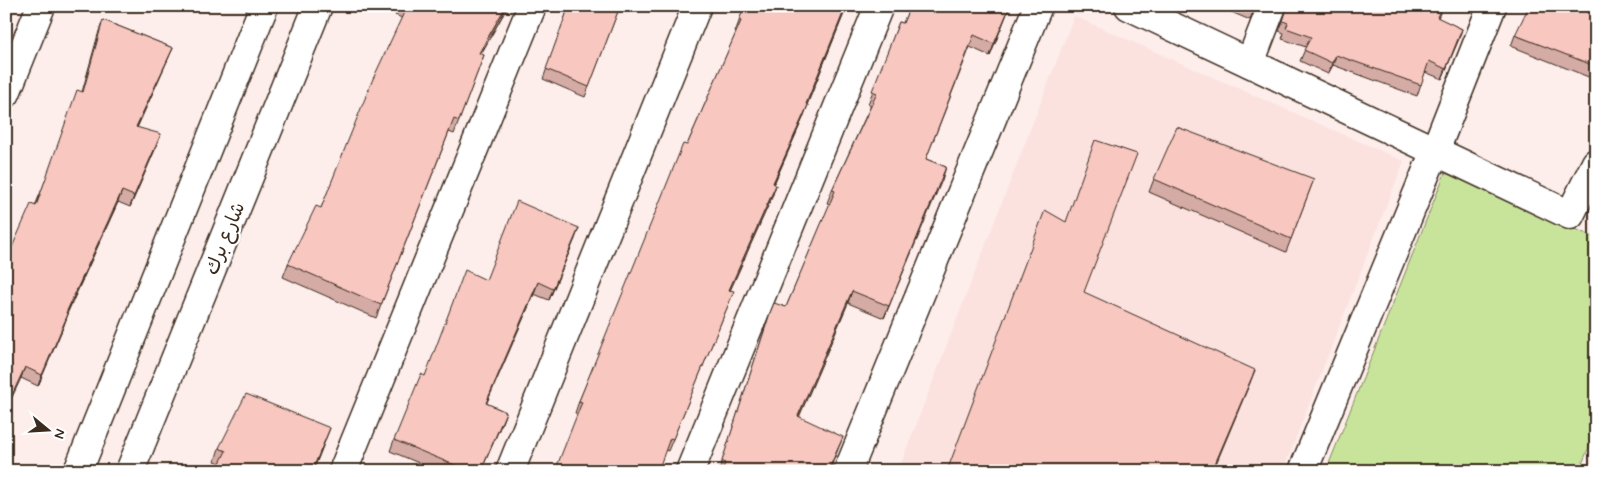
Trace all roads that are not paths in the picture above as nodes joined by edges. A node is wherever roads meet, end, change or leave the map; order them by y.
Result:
1 (41, 6) edge
2 (264, 6) edge
3 (318, 6) edge
4 (532, 6) edge
5 (697, 6) edge
6 (879, 6) edge
7 (1038, 6) edge
8 (1129, 6) edge
9 (1272, 6) edge
10 (1492, 6) edge
11 (1250, 63) junction
12 (6, 93) edge
13 (1435, 150) junction
14 (1596, 163) edge
15 (78, 471) edge
16 (130, 471) edge
17 (343, 471) edge
18 (510, 471) edge
19 (690, 471) edge
20 (848, 471) edge
21 (1303, 471) edge

1 - 12 street
2 - 15 street
3 - 16 street, شارع برك
4 - 17 street
5 - 18 street
6 - 19 street
7 - 20 street
8 - 11 street
9 - 11 street
10 - 13 street
11 - 13 street
13 - 14 street
13 - 21 street

